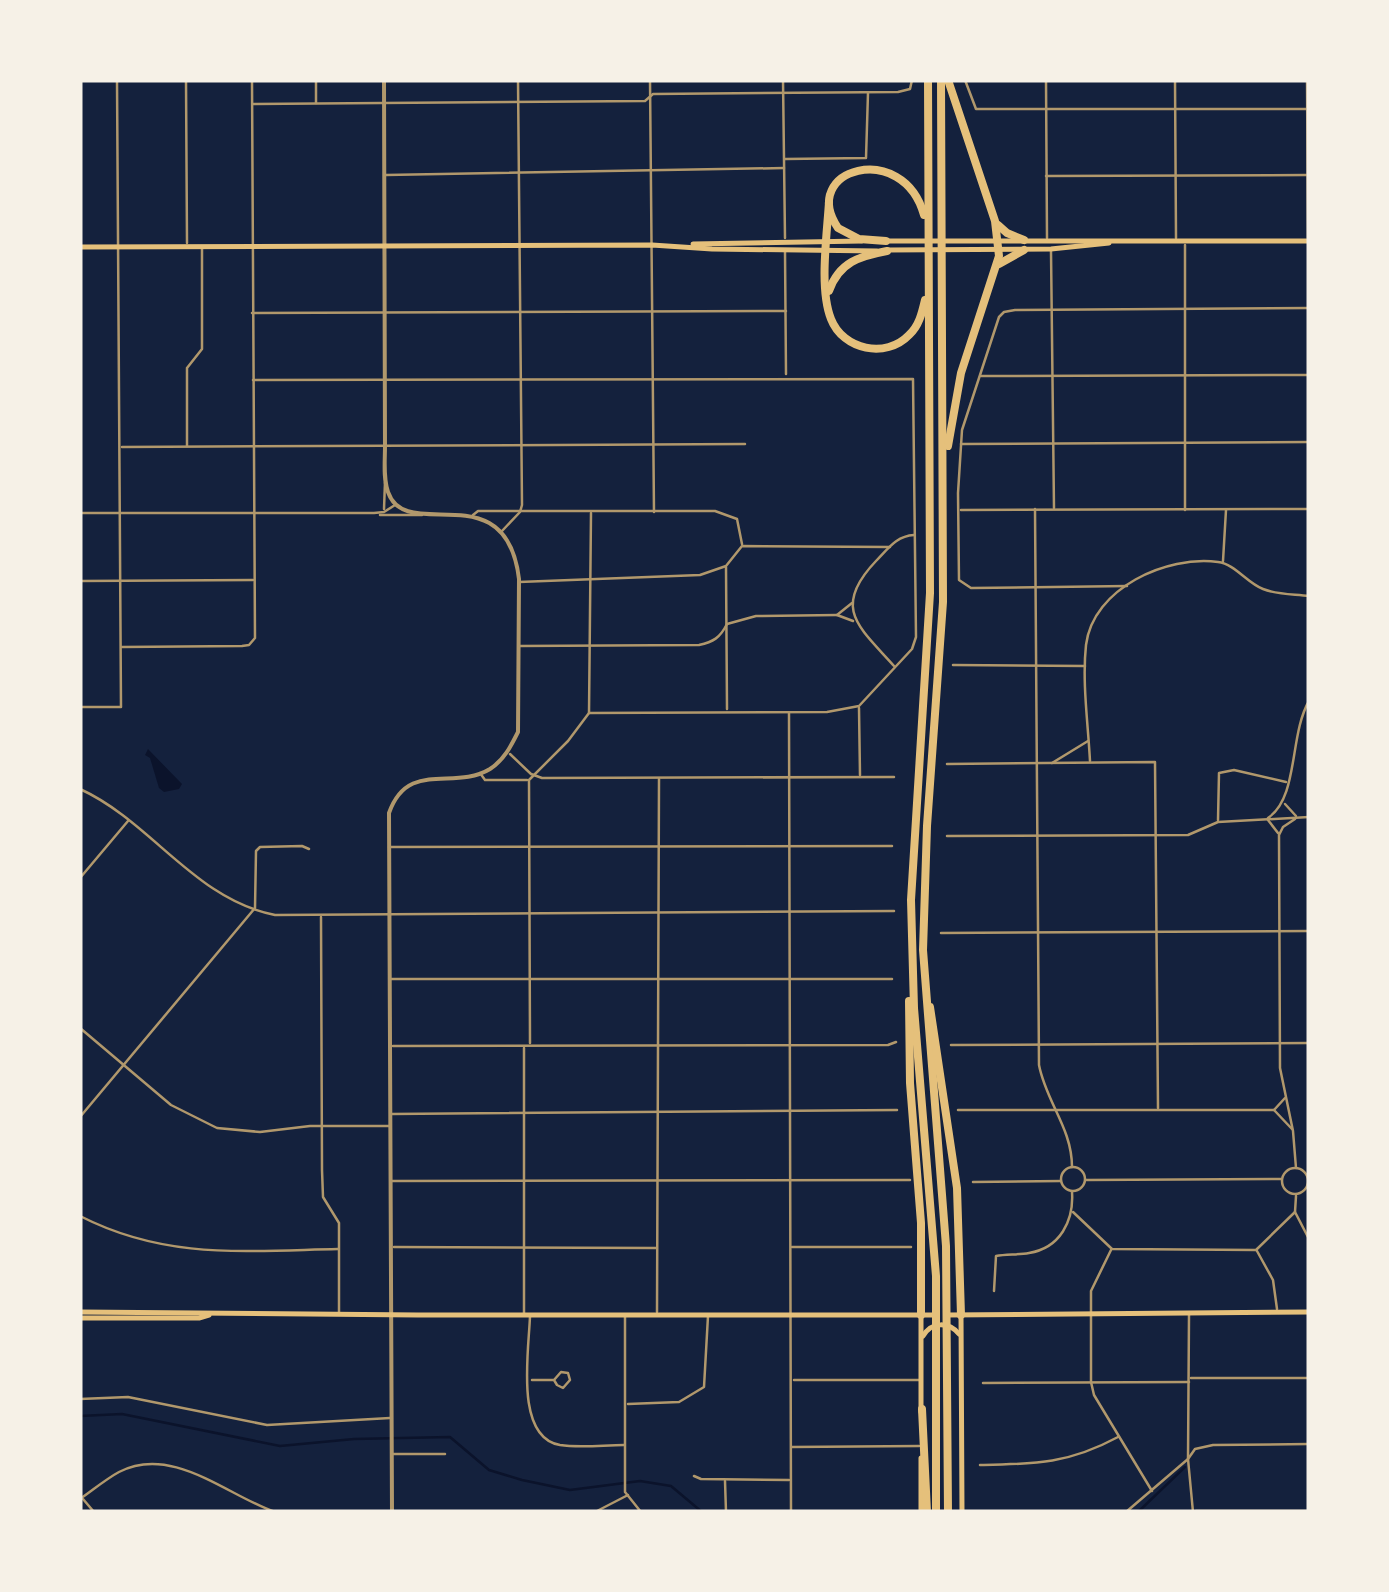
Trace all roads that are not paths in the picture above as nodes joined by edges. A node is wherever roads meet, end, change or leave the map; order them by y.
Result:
1 (117, 80) edge
2 (186, 80) edge
3 (252, 80) edge
4 (316, 80) edge
5 (384, 80) edge
6 (518, 80) edge
7 (650, 80) edge
8 (783, 80) edge
9 (912, 80) edge
10 (928, 80) edge
11 (944, 80) edge
12 (964, 80) edge
13 (1046, 80) edge
14 (1175, 80) edge
15 (1306, 80) edge
16 (783, 92) junction
17 (868, 92) junction
18 (650, 97) junction
19 (518, 103) junction
20 (252, 104) junction
21 (316, 104) junction
22 (384, 104) junction
23 (1046, 110) junction
24 (1176, 110) junction
25 (1308, 110) edge
26 (784, 159) junction
27 (784, 168) junction
28 (650, 172) junction
29 (519, 174) junction
30 (384, 176) junction
31 (1046, 176) junction
32 (1176, 176) junction
33 (1308, 176) edge
34 (828, 202) junction
35 (995, 221) junction
36 (927, 225) junction
37 (1047, 240) junction
38 (785, 241) junction
39 (1309, 242) edge
40 (1181, 243) junction
41 (652, 244) junction
42 (1108, 244) junction
43 (687, 245) junction
44 (998, 245) junction
45 (1024, 245) junction
46 (519, 246) junction
47 (826, 246) junction
48 (887, 246) junction
49 (80, 247) edge
50 (120, 247) junction
51 (187, 247) junction
52 (202, 247) junction
53 (252, 247) junction
54 (384, 247) junction
55 (1051, 249) junction
56 (785, 251) junction
57 (996, 268) junction
58 (927, 291) junction
59 (828, 300) junction
60 (1184, 308) junction
61 (1309, 308) edge
62 (1052, 310) junction
63 (652, 312) junction
64 (786, 312) junction
65 (385, 313) junction
66 (520, 313) junction
67 (252, 314) junction
68 (1309, 375) edge
69 (978, 376) junction
70 (1052, 376) junction
71 (1185, 376) junction
72 (786, 377) junction
73 (653, 378) junction
74 (521, 379) junction
75 (253, 380) junction
76 (386, 380) junction
77 (1185, 442) junction
78 (1309, 442) edge
79 (1053, 443) junction
80 (746, 444) dead end
81 (960, 444) junction
82 (654, 445) junction
83 (253, 446) junction
84 (384, 446) junction
85 (521, 446) junction
86 (120, 447) junction
87 (186, 447) junction
88 (385, 476) junction
89 (944, 480) junction
90 (396, 504) junction
91 (1054, 509) junction
92 (958, 510) junction
93 (1035, 510) junction
94 (1185, 510) junction
95 (1226, 510) junction
96 (1309, 510) edge
97 (591, 511) junction
98 (520, 512) junction
99 (654, 512) junction
100 (121, 513) junction
101 (254, 513) junction
102 (80, 514) edge
103 (385, 514) junction
104 (426, 514) junction
105 (474, 515) junction
106 (500, 532) junction
107 (916, 535) junction
108 (742, 546) junction
109 (890, 548) junction
110 (1223, 563) junction
111 (726, 566) junction
112 (122, 580) junction
113 (254, 580) junction
114 (592, 580) junction
115 (80, 581) edge
116 (519, 582) junction
117 (1128, 586) junction
118 (1036, 587) junction
119 (1309, 596) edge
120 (852, 604) junction
121 (837, 615) junction
122 (854, 621) junction
123 (727, 624) junction
124 (588, 645) junction
125 (519, 646) junction
126 (122, 647) junction
127 (953, 665) dead end
128 (894, 666) junction
129 (1036, 666) junction
130 (1086, 666) junction
131 (1309, 702) edge
132 (859, 706) junction
133 (80, 707) edge
134 (727, 710) junction
135 (789, 712) junction
136 (589, 713) junction
137 (1300, 719) junction
138 (1309, 720) edge
139 (1089, 741) junction
140 (508, 752) junction
141 (1090, 762) junction
142 (947, 764) dead end
143 (1051, 764) junction
144 (1037, 765) junction
145 (480, 774) junction
146 (534, 775) junction
147 (860, 777) junction
148 (894, 777) dead end
149 (789, 778) junction
150 (659, 779) junction
151 (529, 780) junction
152 (1288, 783) junction
153 (80, 789) edge
154 (1284, 802) junction
155 (1309, 817) edge
156 (1298, 818) junction
157 (1266, 819) junction
158 (129, 820) junction
159 (1218, 822) junction
160 (1156, 835) junction
161 (947, 836) dead end
162 (1038, 836) junction
163 (1279, 836) junction
164 (790, 845) junction
165 (529, 846) junction
166 (659, 846) junction
167 (892, 846) dead end
168 (388, 847) junction
169 (309, 849) dead end
170 (80, 878) edge
171 (253, 911) junction
172 (529, 912) junction
173 (659, 912) junction
174 (790, 912) junction
175 (894, 912) dead end
176 (389, 913) junction
177 (321, 915) junction
178 (1158, 931) junction
179 (1278, 931) junction
180 (1309, 931) edge
181 (942, 932) dead end
182 (1038, 932) junction
183 (912, 976) junction
184 (660, 978) junction
185 (790, 978) junction
186 (390, 979) junction
187 (530, 979) junction
188 (892, 979) dead end
189 (924, 983) junction
190 (80, 1028) edge
191 (896, 1042) dead end
192 (1279, 1043) junction
193 (1309, 1043) edge
194 (1038, 1044) junction
195 (1158, 1044) junction
196 (950, 1045) dead end
197 (390, 1046) junction
198 (524, 1046) junction
199 (530, 1046) junction
200 (658, 1046) junction
201 (790, 1046) junction
202 (123, 1066) junction
203 (1286, 1097) junction
204 (1057, 1108) junction
205 (1074, 1108) junction
206 (1158, 1108) junction
207 (898, 1110) dead end
208 (958, 1110) dead end
209 (1274, 1110) junction
210 (790, 1112) junction
211 (524, 1113) junction
212 (657, 1113) junction
213 (391, 1114) junction
214 (80, 1117) edge
215 (1064, 1122) junction
216 (322, 1126) junction
217 (391, 1126) junction
218 (1293, 1130) junction
219 (1072, 1167) junction
220 (1296, 1168) junction
221 (790, 1179) junction
222 (1282, 1179) junction
223 (392, 1180) junction
224 (524, 1180) junction
225 (658, 1180) junction
226 (910, 1180) dead end
227 (1086, 1180) junction
228 (1061, 1181) junction
229 (1308, 1181) edge
230 (973, 1182) dead end
231 (1072, 1192) junction
232 (1296, 1194) junction
233 (1073, 1212) junction
234 (1295, 1212) junction
235 (80, 1216) edge
236 (1309, 1239) edge
237 (391, 1247) junction
238 (524, 1247) junction
239 (790, 1247) junction
240 (911, 1247) dead end
241 (657, 1248) junction
242 (340, 1249) junction
243 (1112, 1249) junction
244 (1256, 1250) junction
245 (994, 1291) dead end
246 (1309, 1312) edge
247 (1190, 1313) junction
248 (1278, 1313) junction
249 (527, 1314) junction
250 (626, 1314) junction
251 (657, 1314) junction
252 (708, 1314) junction
253 (790, 1314) junction
254 (958, 1314) junction
255 (1091, 1314) junction
256 (80, 1315) edge
257 (338, 1315) junction
258 (390, 1315) junction
259 (926, 1315) junction
260 (922, 1338) junction
261 (962, 1339) junction
262 (1309, 1378) edge
263 (529, 1380) junction
264 (554, 1380) dead end
265 (790, 1380) junction
266 (922, 1380) junction
267 (1189, 1380) junction
268 (1091, 1382) junction
269 (983, 1383) dead end
270 (80, 1399) edge
271 (624, 1404) junction
272 (922, 1410) junction
273 (392, 1418) junction
274 (1119, 1437) junction
275 (1309, 1444) edge
276 (624, 1445) junction
277 (921, 1446) junction
278 (790, 1447) junction
279 (392, 1454) junction
280 (445, 1454) dead end
281 (1188, 1460) junction
282 (980, 1465) dead end
283 (694, 1476) dead end
284 (724, 1479) junction
285 (790, 1480) junction
286 (1152, 1490) junction
287 (629, 1494) junction
288 (81, 1498) edge
289 (257, 1505) junction
290 (1193, 1511) edge
291 (1309, 1511) edge
292 (94, 1512) edge
293 (254, 1512) edge
294 (276, 1512) edge
295 (392, 1512) edge
296 (580, 1512) edge
297 (641, 1512) edge
298 (726, 1512) edge
299 (790, 1512) edge
300 (924, 1512) edge
301 (936, 1512) edge
302 (948, 1512) edge
303 (962, 1512) edge
304 (1126, 1512) edge

1 - 50 street
2 - 51 street
3 - 20 street
4 - 21 street
5 - 22 street
6 - 19 street
7 - 18 street
8 - 16 street
9 - 17 street
10 - 36 highway
11 - 35 highway
11 - 89 highway
12 - 23 street
13 - 23 street
14 - 24 street
15 - 25 street
16 - 17 street
16 - 18 street
16 - 26 street
17 - 26 street
18 - 19 street
18 - 28 street
19 - 22 street
19 - 29 street
20 - 21 street
20 - 53 street
21 - 22 street
22 - 30 street
23 - 24 street
23 - 31 street
24 - 25 street
24 - 32 street
25 - 33 street
26 - 27 street
27 - 28 street
27 - 38 street
28 - 29 street
28 - 41 street
29 - 30 street
29 - 46 street
30 - 54 street
31 - 32 street
31 - 37 street
32 - 33 street
32 - 40 street
33 - 39 street
34 - 36 highway
34 - 47 highway
34 - 48 highway
35 - 44 highway
35 - 45 highway
36 - 58 highway
37 - 42 main road
37 - 45 main road
38 - 43 main road
38 - 47 main road
39 - 40 main road
40 - 42 main road
40 - 60 street
41 - 43 main road
41 - 46 main road
41 - 63 street
42 - 55 main road
43 - 56 main road
44 - 45 main road
44 - 48 main road
44 - 57 highway
45 - 55 main road
45 - 57 highway
46 - 54 main road
46 - 66 street
47 - 48 main road
47 - 56 main road
47 - 59 highway
48 - 59 highway
49 - 50 main road
50 - 51 main road
50 - 86 street
51 - 52 main road
52 - 53 main road
52 - 87 street
53 - 54 main road
53 - 67 street
54 - 65 street
55 - 62 street
56 - 64 street
57 - 89 highway
58 - 59 highway
58 - 183 highway
60 - 61 street
60 - 62 street
60 - 71 street
62 - 69 street
62 - 70 street
63 - 64 street
63 - 66 street
63 - 73 street
64 - 72 street
65 - 66 street
65 - 67 street
65 - 76 street
66 - 74 street
67 - 75 street
68 - 71 street
69 - 70 street
69 - 81 street
70 - 71 street
70 - 79 street
71 - 77 street
72 - 73 street
72 - 107 street
73 - 74 street
73 - 82 street
74 - 76 street
74 - 85 street
75 - 76 street
75 - 83 street
76 - 84 street
77 - 78 street
77 - 79 street
77 - 94 street
79 - 81 street
79 - 91 street
80 - 82 street
81 - 92 street
82 - 85 street
82 - 99 street
83 - 84 street
83 - 87 street
83 - 101 street
84 - 85 street
84 - 88 street
85 - 98 street
86 - 87 street
86 - 100 street
88 - 90 street
88 - 103 street
89 - 189 highway
90 - 103 street
90 - 104 street
91 - 93 street
91 - 94 street
92 - 93 street
92 - 118 street
93 - 118 street
94 - 95 street
95 - 96 street
95 - 110 street
97 - 98 street
97 - 99 street
97 - 114 street
98 - 105 street
98 - 106 street
99 - 108 street
100 - 101 street
100 - 102 street
100 - 112 street
101 - 103 street
101 - 113 street
103 - 104 street
104 - 105 street
105 - 106 street
106 - 116 street
107 - 109 street
107 - 128 street
108 - 109 street
108 - 111 street
109 - 120 street
110 - 117 street
110 - 119 street
111 - 114 street
111 - 123 street
112 - 113 street
112 - 115 street
112 - 126 street
113 - 126 street
114 - 116 street
114 - 124 street
116 - 125 street
117 - 118 street
117 - 130 street
118 - 129 street
120 - 121 street
120 - 122 street
121 - 122 street
121 - 123 street
122 - 128 street
123 - 124 street
123 - 134 street
124 - 125 street
124 - 136 street
125 - 140 street
126 - 133 street
127 - 129 street
128 - 132 street
129 - 130 street
129 - 144 street
130 - 139 street
131 - 137 street
132 - 135 street
132 - 147 street
134 - 135 street
134 - 136 street
135 - 149 street
136 - 146 street
137 - 138 street
137 - 152 street
139 - 141 street
139 - 143 street
140 - 145 street
140 - 146 street
141 - 143 street
141 - 160 street
142 - 144 street
143 - 144 street
144 - 162 street
145 - 151 street
145 - 168 street
146 - 150 street
146 - 151 street
147 - 148 street
147 - 149 street
149 - 150 street
149 - 164 street
150 - 166 street
151 - 165 street
152 - 154 street
152 - 159 street
153 - 158 street
154 - 156 street
154 - 157 street
155 - 156 street
156 - 157 street
156 - 163 street
157 - 159 street
157 - 163 street
158 - 170 street
158 - 171 street
159 - 160 street
160 - 162 street
160 - 178 street
161 - 162 street
162 - 182 street
163 - 179 street
164 - 166 street
164 - 167 street
164 - 174 street
165 - 166 street
165 - 168 street
165 - 172 street
166 - 173 street
168 - 176 street
169 - 171 street
171 - 177 street
171 - 202 street
172 - 173 street
172 - 176 street
172 - 187 street
173 - 174 street
173 - 184 street
174 - 175 street
174 - 185 street
176 - 177 street
176 - 186 street
177 - 216 street
178 - 179 street
178 - 182 street
178 - 195 street
179 - 180 street
179 - 192 street
181 - 182 street
182 - 194 street
183 - 259 highway
183 - 301 highway
184 - 185 street
184 - 187 street
184 - 200 street
185 - 188 street
185 - 201 street
186 - 187 street
186 - 197 street
187 - 199 street
189 - 254 highway
189 - 302 highway
190 - 202 street
191 - 201 street
192 - 193 street
192 - 195 street
192 - 203 street
194 - 195 street
194 - 196 street
194 - 204 street
195 - 206 street
197 - 198 street
197 - 213 street
198 - 199 street
198 - 211 street
199 - 200 street
200 - 201 street
200 - 212 street
201 - 210 street
202 - 214 street
202 - 216 street
203 - 209 street
203 - 218 street
204 - 205 street
204 - 208 street
204 - 215 street
205 - 206 street
205 - 215 street
206 - 209 street
207 - 210 street
209 - 218 street
210 - 212 street
210 - 221 street
211 - 212 street
211 - 213 street
211 - 224 street
212 - 225 street
213 - 217 street
215 - 219 street
216 - 217 street
216 - 242 street
217 - 223 street
218 - 220 street
219 - 227 street
219 - 228 street
220 - 222 street
220 - 229 street
221 - 225 street
221 - 226 street
221 - 239 street
222 - 227 street
222 - 232 street
223 - 224 street
223 - 237 street
224 - 225 street
224 - 238 street
225 - 241 street
227 - 231 street
228 - 230 street
228 - 231 street
229 - 232 street
231 - 233 street
232 - 234 street
233 - 243 street
233 - 245 street
234 - 236 street
234 - 244 street
235 - 242 street
237 - 238 street
237 - 258 street
238 - 241 street
238 - 249 street
239 - 240 street
239 - 253 street
241 - 251 street
242 - 257 street
243 - 244 street
243 - 255 street
244 - 248 street
246 - 248 main road
247 - 248 main road
247 - 255 main road
247 - 267 street
249 - 250 main road
249 - 258 main road
249 - 263 street
250 - 251 main road
250 - 271 street
251 - 252 main road
252 - 253 main road
252 - 271 street
253 - 259 main road
253 - 265 street
254 - 255 main road
254 - 259 main road
254 - 261 main road
255 - 268 street
256 - 257 main road
257 - 258 main road
258 - 273 street
259 - 260 main road
260 - 261 main road
260 - 266 main road
261 - 303 main road
262 - 267 street
263 - 264 street
263 - 276 street
265 - 266 street
265 - 278 street
266 - 272 main road
267 - 268 street
267 - 281 street
268 - 269 street
268 - 274 street
270 - 273 street
271 - 276 street
272 - 277 main road
272 - 300 highway
273 - 279 street
274 - 282 street
274 - 286 street
275 - 281 street
276 - 287 street
277 - 278 street
277 - 300 main road
278 - 285 street
279 - 280 street
279 - 295 street
281 - 286 street
281 - 290 street
283 - 284 street
284 - 285 street
284 - 298 street
285 - 299 street
286 - 304 street
287 - 296 street
287 - 297 street
288 - 289 street
288 - 292 street
289 - 293 street
289 - 294 street
290 - 291 street

